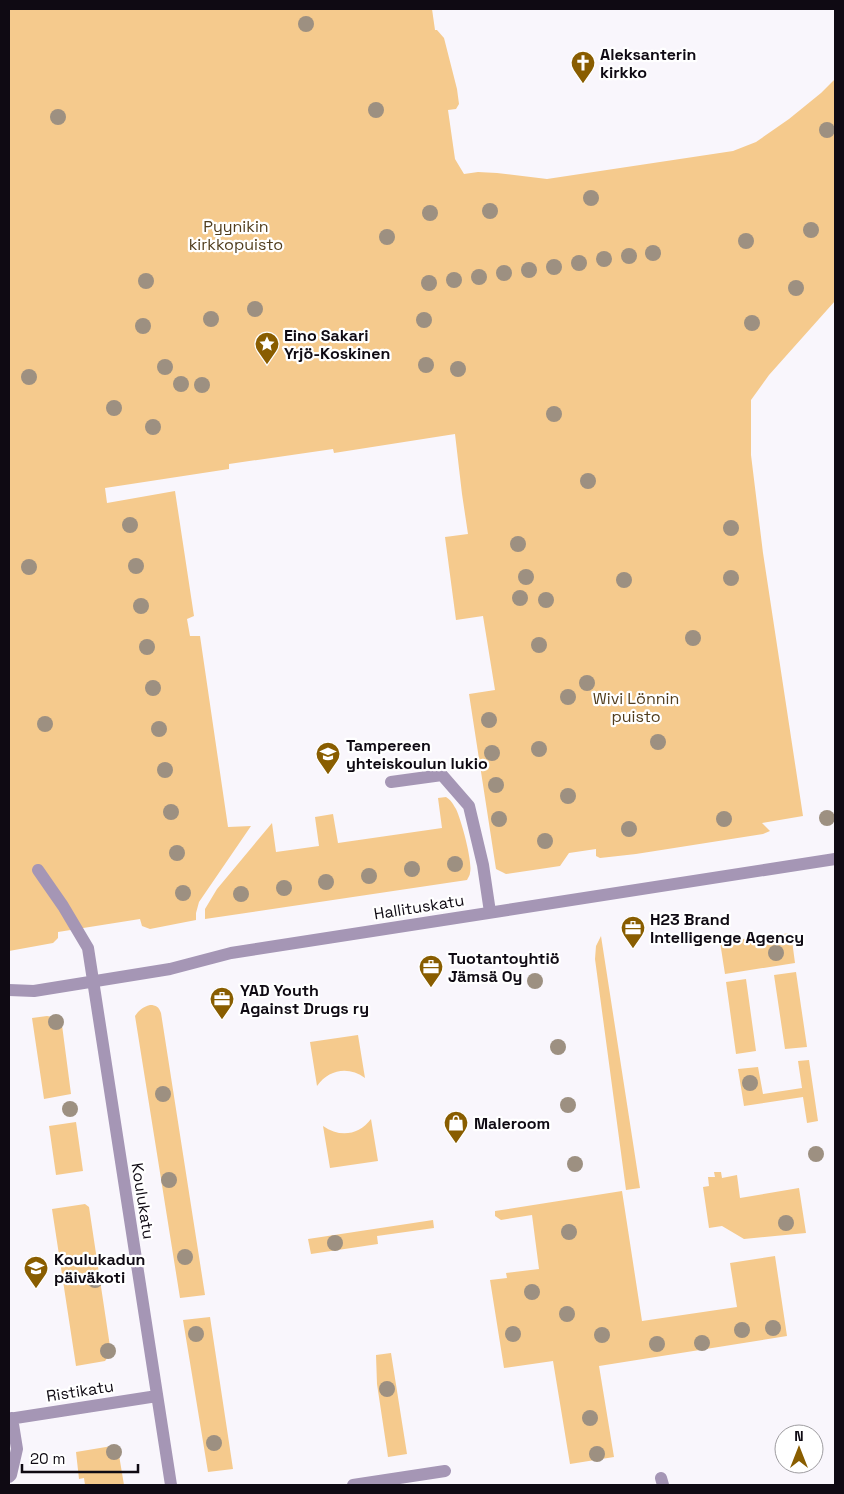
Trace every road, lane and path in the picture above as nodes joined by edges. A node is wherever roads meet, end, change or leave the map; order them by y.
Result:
1 (391, 782) dead end
2 (835, 859) edge
3 (38, 870) dead end
4 (490, 912) junction
5 (93, 982) junction
6 (9, 990) edge
7 (157, 1396) junction
8 (11, 1419) edge
9 (445, 1471) dead end
10 (9, 1477) edge
11 (171, 1485) edge
12 (353, 1485) edge

1 - 4 street
2 - 4 street, Hallituskatu
3 - 5 street, Koulukatu
4 - 5 street, Hallituskatu
5 - 6 street, Hallituskatu
5 - 7 street, Koulukatu
7 - 8 street, Ristikatu
7 - 11 street, Koulukatu
8 - 10 street
9 - 12 street

